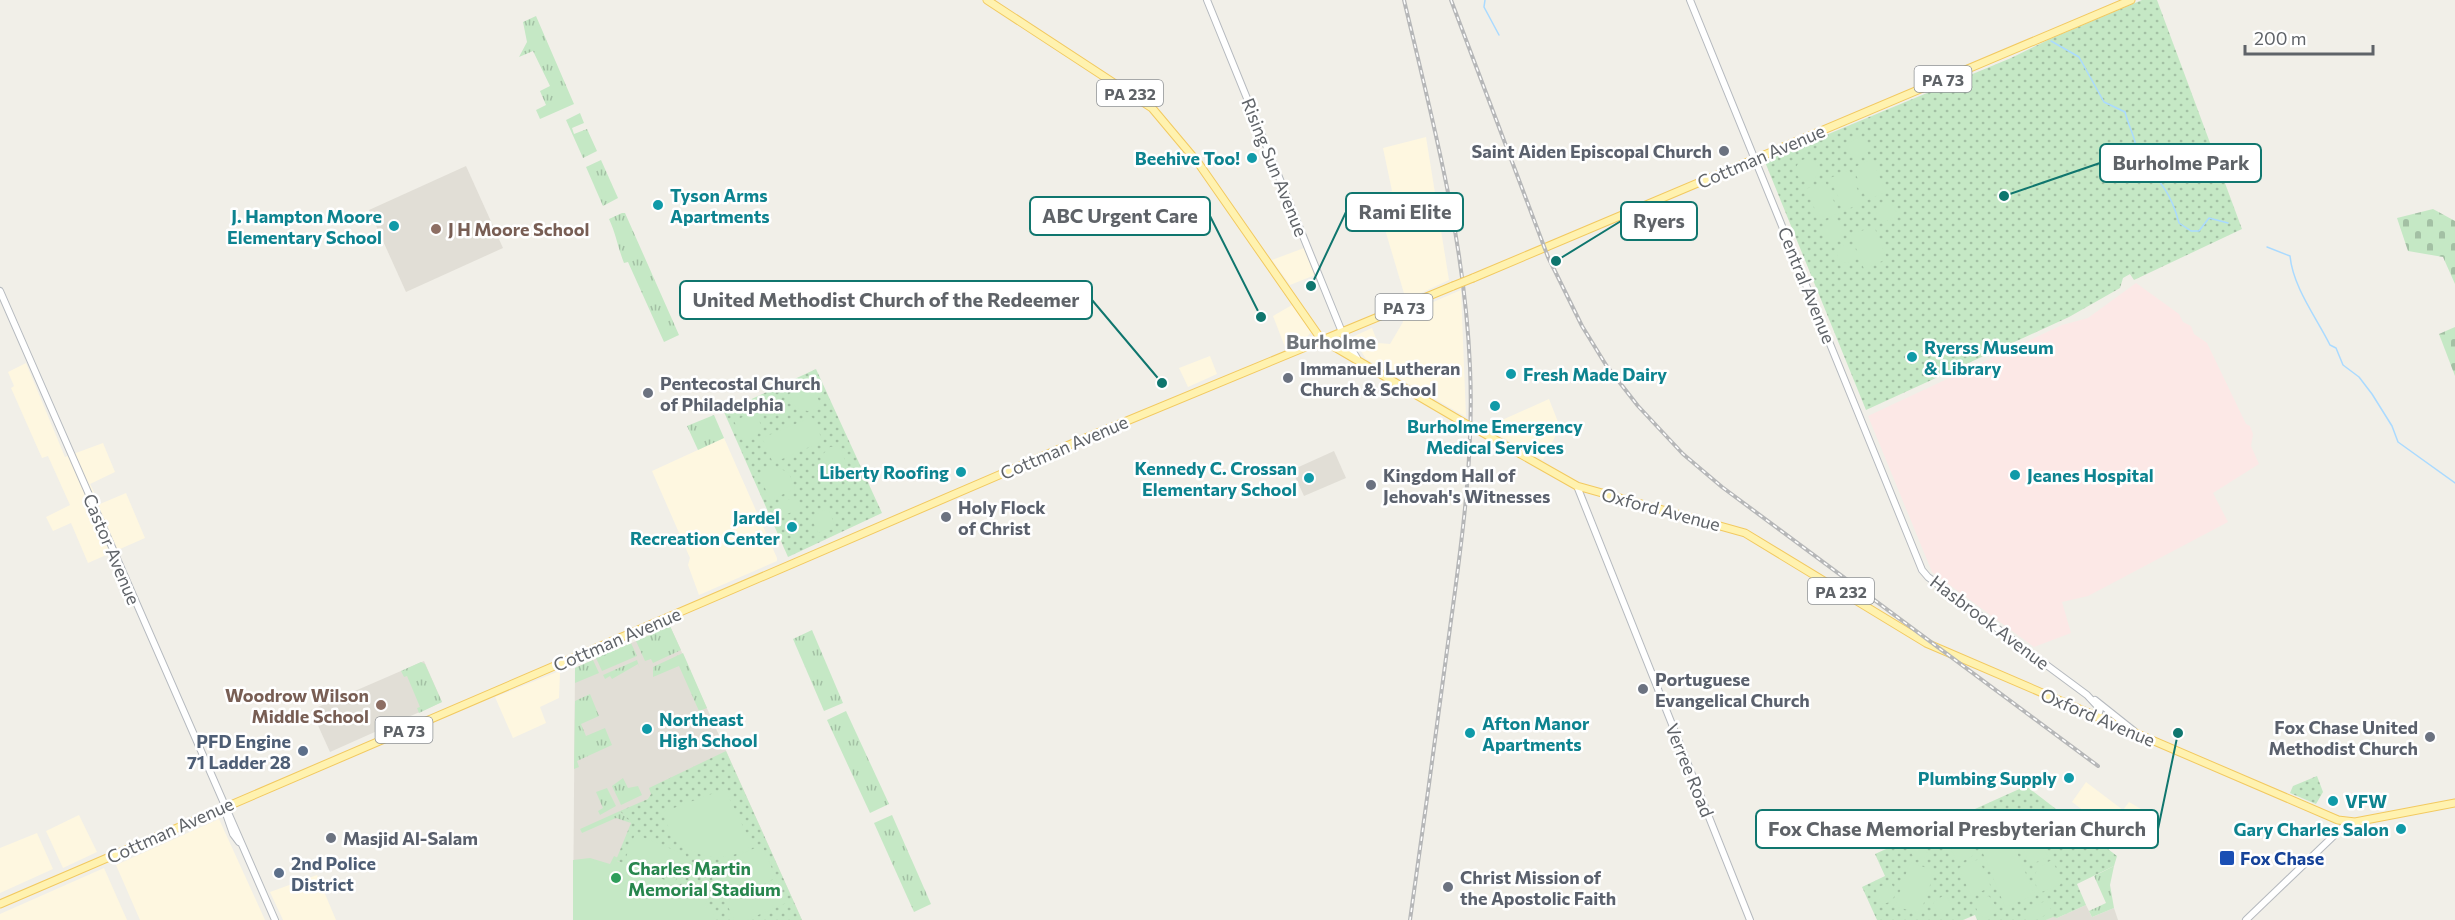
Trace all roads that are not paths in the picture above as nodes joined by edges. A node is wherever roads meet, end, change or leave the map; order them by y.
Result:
1 (987, 0) edge
2 (1206, 0) edge
3 (1690, 0) edge
4 (2131, 0) edge
5 (1755, 158) junction
6 (0, 291) edge
7 (1342, 332) junction
8 (1321, 339) junction
9 (1362, 364) junction
10 (1577, 486) junction
11 (1922, 570) joint
12 (2087, 695) junction
13 (2098, 716) junction
14 (2136, 733) junction
15 (2455, 803) edge
16 (224, 806) junction
17 (2347, 823) junction
18 (0, 904) edge
19 (274, 920) edge
20 (1750, 920) edge
21 (2246, 920) edge

1 - 8 main road, Oxford Avenue / PA 232
2 - 7 main road, Rising Sun Avenue
3 - 5 main road, Central Avenue
4 - 5 main road, Cottman Avenue / PA 73
5 - 7 main road, Cottman Avenue / PA 73, bridge
5 - 11 main road, Central Avenue
6 - 16 main road, Castor Avenue
7 - 8 main road, Cottman Avenue / PA 73
7 - 9 main road, Rising Sun Avenue
8 - 9 main road, Oxford Avenue / PA 232
8 - 16 main road, Cottman Avenue / PA 73
9 - 10 main road, Oxford Avenue / PA 232, bridge
10 - 13 main road, Oxford Avenue / PA 232
10 - 20 main road, Verree Road
11 - 12 main road, Hasbrook Avenue
12 - 13 main road, Hasbrook Avenue
12 - 14 main road, Hasbrook Avenue
13 - 14 main road, Oxford Avenue / PA 232
14 - 17 main road, Oxford Avenue / PA 232
15 - 17 main road
16 - 18 main road, Cottman Avenue / PA 73
16 - 19 main road, Castor Avenue
17 - 21 main road

